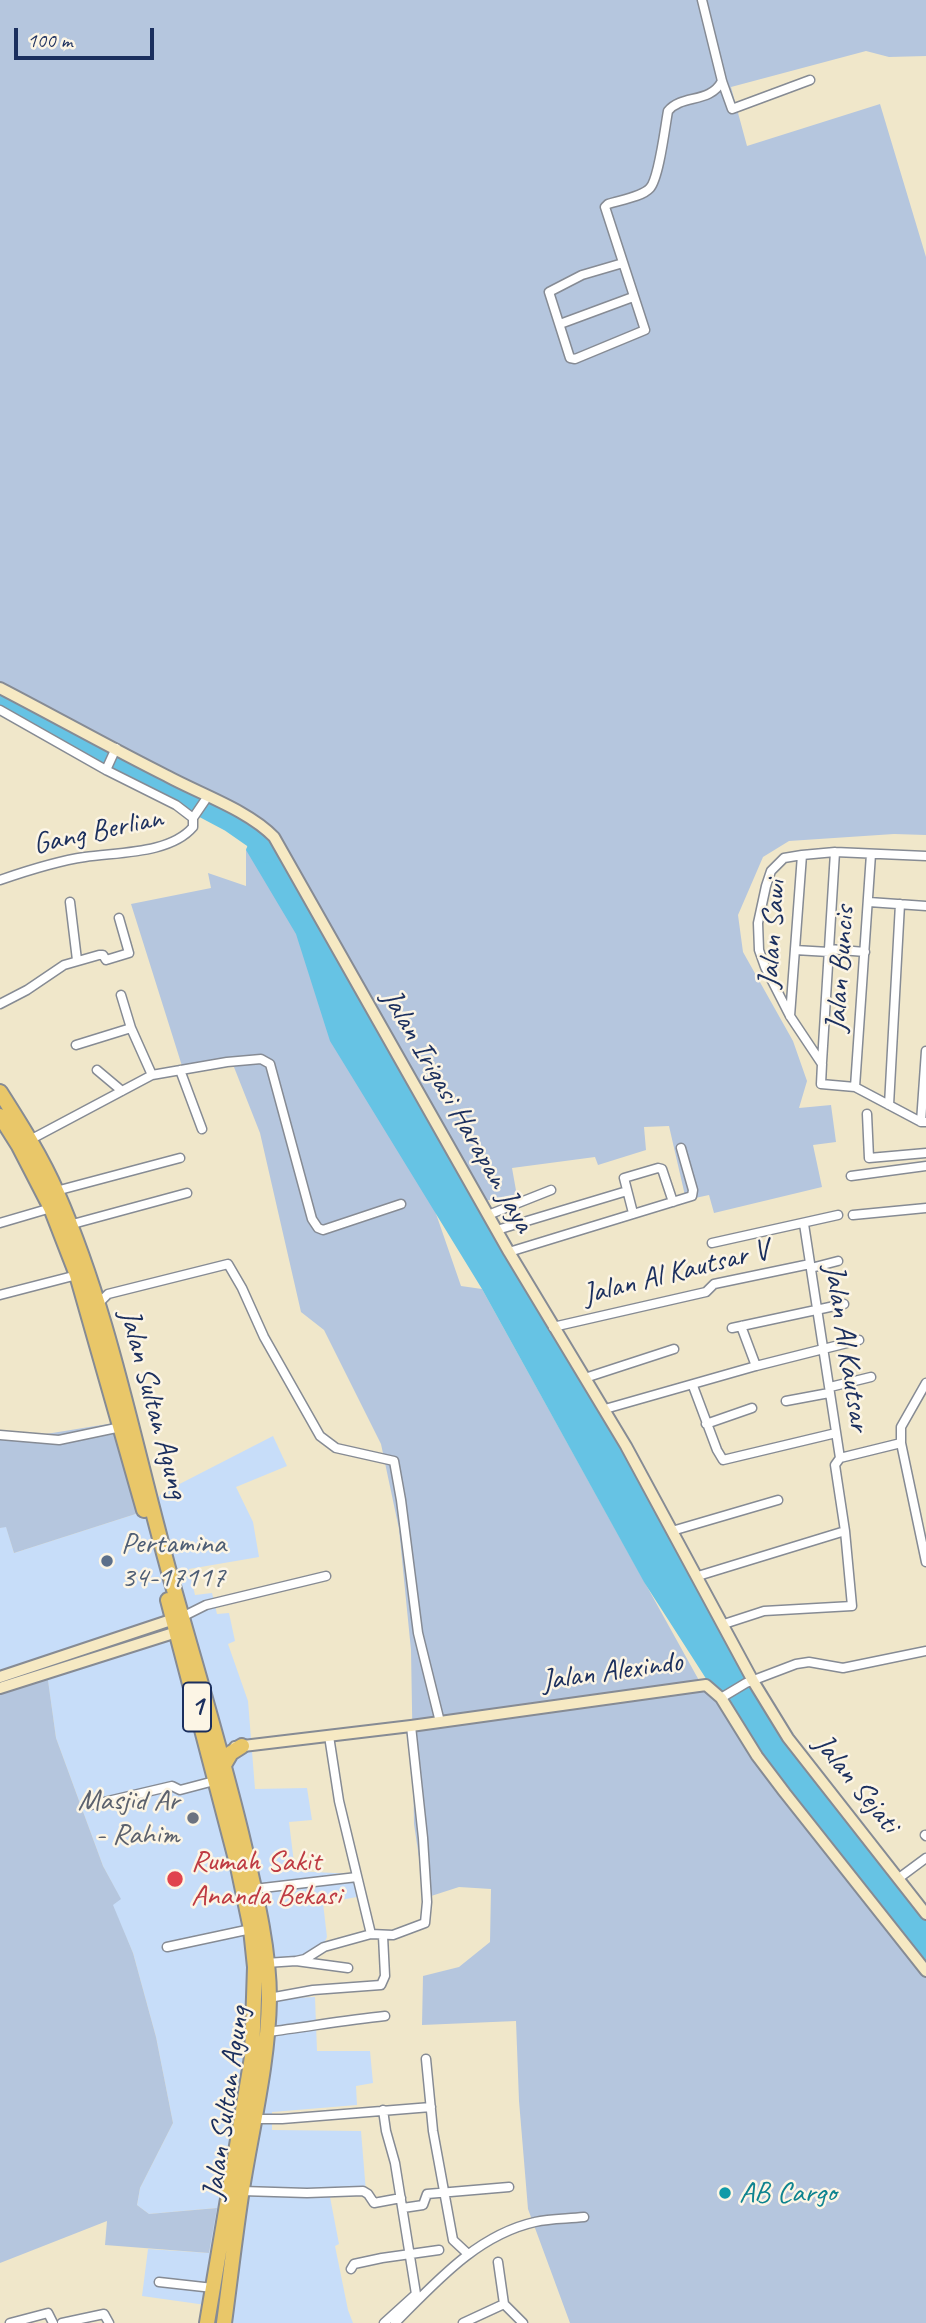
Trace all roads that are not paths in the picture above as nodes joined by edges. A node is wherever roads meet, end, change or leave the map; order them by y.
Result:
1 (702, 0) edge
2 (810, 80) dead end
3 (722, 81) junction
4 (623, 263) junction
5 (633, 297) junction
6 (560, 324) junction
7 (0, 688) edge
8 (24, 703) junction
9 (0, 710) edge
10 (18, 717) junction
11 (115, 750) junction
12 (107, 768) junction
13 (206, 798) junction
14 (196, 815) junction
15 (835, 852) junction
16 (871, 854) junction
17 (802, 855) junction
18 (926, 856) edge
19 (0, 880) edge
20 (70, 902) dead end
21 (869, 902) junction
22 (900, 904) junction
23 (926, 906) edge
24 (119, 918) dead end
25 (795, 950) junction
26 (829, 951) junction
27 (865, 952) junction
28 (77, 960) junction
29 (121, 995) dead end
30 (0, 1004) edge
31 (790, 1016) junction
32 (131, 1028) junction
33 (76, 1045) dead end
34 (926, 1051) edge
35 (822, 1063) junction
36 (97, 1070) dead end
37 (180, 1070) junction
38 (152, 1076) junction
39 (855, 1087) junction
40 (122, 1091) junction
41 (0, 1092) edge
42 (889, 1105) junction
43 (867, 1114) dead end
44 (0, 1116) edge
45 (924, 1122) edge
46 (202, 1129) dead end
47 (24, 1143) junction
48 (681, 1149) dead end
49 (926, 1153) edge
50 (180, 1158) dead end
51 (926, 1166) edge
52 (851, 1176) dead end
53 (551, 1190) dead end
54 (56, 1191) junction
55 (627, 1191) junction
56 (187, 1193) dead end
57 (673, 1202) junction
58 (401, 1204) dead end
59 (51, 1208) junction
60 (926, 1208) edge
61 (633, 1213) junction
62 (488, 1215) junction
63 (838, 1215) dead end
64 (853, 1215) dead end
65 (0, 1223) edge
66 (804, 1224) junction
67 (69, 1225) junction
68 (497, 1230) junction
69 (712, 1243) dead end
70 (509, 1252) junction
71 (838, 1261) dead end
72 (810, 1266) junction
73 (77, 1275) junction
74 (0, 1295) edge
75 (98, 1304) junction
76 (844, 1304) dead end
77 (817, 1309) junction
78 (741, 1326) junction
79 (553, 1327) junction
80 (732, 1328) dead end
81 (859, 1340) dead end
82 (825, 1347) junction
83 (674, 1349) dead end
84 (755, 1366) junction
85 (871, 1377) dead end
86 (585, 1378) junction
87 (926, 1383) edge
88 (693, 1385) junction
89 (830, 1390) junction
90 (786, 1401) dead end
91 (752, 1408) dead end
92 (605, 1409) junction
93 (706, 1423) junction
94 (127, 1426) junction
95 (836, 1433) junction
96 (0, 1435) edge
97 (901, 1443) junction
98 (840, 1458) junction
99 (778, 1500) dead end
100 (672, 1531) junction
101 (845, 1531) junction
102 (926, 1557) edge
103 (326, 1576) dead end
104 (698, 1576) junction
105 (179, 1624) junction
106 (724, 1624) junction
107 (926, 1651) edge
108 (0, 1677) edge
109 (750, 1682) junction
110 (0, 1688) edge
111 (721, 1698) junction
112 (440, 1722) junction
113 (411, 1726) junction
114 (329, 1736) junction
115 (242, 1746) junction
116 (219, 1761) junction
117 (91, 1805) dead end
118 (926, 1858) edge
119 (357, 1877) junction
120 (899, 1878) junction
121 (254, 1889) junction
122 (926, 1914) edge
123 (251, 1929) junction
124 (371, 1934) junction
125 (383, 1936) junction
126 (167, 1947) dead end
127 (296, 1961) junction
128 (266, 1964) junction
129 (348, 1968) dead end
130 (926, 1971) edge
131 (269, 1998) junction
132 (385, 2015) dead end
133 (267, 2032) junction
134 (426, 2059) dead end
135 (431, 2107) junction
136 (383, 2110) junction
137 (255, 2119) junction
138 (509, 2187) dead end
139 (242, 2191) junction
140 (445, 2192) junction
141 (401, 2198) junction
142 (402, 2208) junction
143 (583, 2217) dead end
144 (439, 2250) dead end
145 (409, 2253) junction
146 (468, 2254) junction
147 (498, 2262) dead end
148 (351, 2269) dead end
149 (159, 2282) dead end
150 (213, 2288) junction
151 (504, 2304) junction
152 (10, 2323) edge
153 (53, 2323) edge
154 (62, 2323) edge
155 (109, 2323) edge
156 (207, 2323) edge
157 (224, 2323) edge
158 (384, 2323) edge
159 (395, 2323) edge
160 (463, 2323) edge
161 (523, 2323) edge

1 - 3 street
2 - 3 street
3 - 4 street
4 - 5 street
4 - 6 street
5 - 6 street
5 - 6 street
7 - 8 street, Jalan Irigasi Harapan Jaya
8 - 10 street
8 - 11 street, Jalan Irigasi Harapan Jaya
9 - 10 street
10 - 12 street
11 - 12 street
11 - 13 street, Jalan Irigasi Harapan Jaya
12 - 14 street
13 - 14 street
13 - 62 street, Jalan Irigasi Harapan Jaya
14 - 19 street, Gang Berlian
15 - 16 street
15 - 17 street
15 - 26 street
16 - 18 street
16 - 21 street, Jalan Buncis
17 - 25 street, Jalan Sawi
17 - 31 street
20 - 28 street
21 - 22 street
21 - 27 street, Jalan Buncis
22 - 23 street
22 - 42 street
24 - 28 street
25 - 26 street
25 - 31 street, Jalan Sawi
26 - 27 street
26 - 35 street
27 - 39 street, Jalan Buncis
28 - 30 street
29 - 32 street
31 - 35 street
32 - 33 street
32 - 38 street
34 - 45 street
35 - 39 street
36 - 40 street
37 - 38 street
37 - 46 street
37 - 58 street
38 - 40 street
39 - 42 street
40 - 47 street
41 - 47 highway, Jalan Sultan Agung / 1
42 - 45 street
43 - 49 street
44 - 47 highway, Jalan Sultan Agung / 1
47 - 54 highway, Jalan Sultan Agung / 1
47 - 59 highway, Jalan Sultan Agung / 1
48 - 57 street
50 - 54 street
51 - 52 street
53 - 62 street
54 - 67 highway, Jalan Sultan Agung / 1
55 - 57 street
55 - 61 street
55 - 68 street
56 - 67 street
57 - 61 street
59 - 65 street
59 - 73 highway, Jalan Sultan Agung / 1
60 - 64 street
61 - 70 street
62 - 68 street, Jalan Irigasi Harapan Jaya
63 - 66 street
66 - 69 street
66 - 72 street, Jalan Al Kautsar
67 - 75 highway, Jalan Sultan Agung / 1
68 - 70 street, Jalan Irigasi Harapan Jaya
70 - 79 street, Jalan Irigasi Harapan Jaya
71 - 72 street, Jalan Al Kautsar V
72 - 77 street, Jalan Al Kautsar
72 - 79 street, Jalan Al Kautsar V
73 - 74 street
73 - 94 highway, Jalan Sultan Agung / 1
75 - 94 highway, Jalan Sultan Agung / 1
75 - 112 street
76 - 77 street
77 - 78 street
77 - 82 street, Jalan Al Kautsar
78 - 80 street
78 - 84 street
79 - 86 street, Jalan Irigasi Harapan Jaya
81 - 82 street
82 - 84 street
82 - 89 street, Jalan Al Kautsar
83 - 86 street
84 - 88 street
85 - 89 street
86 - 92 street, Jalan Irigasi Harapan Jaya
87 - 97 street
88 - 92 street
88 - 93 street
89 - 90 street
89 - 95 street, Jalan Al Kautsar
91 - 93 street
92 - 100 street, Jalan Irigasi Harapan Jaya
93 - 95 street
94 - 96 street
94 - 105 highway, Jalan Sultan Agung / 1
95 - 98 street, Jalan Al Kautsar
97 - 98 street, Jalan Al Kautsar
97 - 102 street
98 - 101 street
99 - 100 street
100 - 104 street, Jalan Irigasi Harapan Jaya
101 - 104 street
101 - 106 street
103 - 105 street
104 - 106 street, Jalan Irigasi Harapan Jaya
105 - 108 street
105 - 110 street
105 - 116 highway, Jalan Sultan Agung / 1
106 - 109 street, Jalan Irigasi Harapan Jaya
107 - 109 street
109 - 111 street
109 - 120 street, Jalan Sejati
111 - 112 street, Jalan Alexindo
111 - 130 street, Jalan Alexindo
112 - 113 street, Jalan Alexindo
113 - 114 street, Jalan Alexindo
113 - 125 street
114 - 115 street, Jalan Alexindo
114 - 119 street
115 - 116 highway
115 - 116 highway
116 - 117 street
116 - 121 highway, Jalan Sultan Agung / 1
116 - 123 highway, Jalan Sultan Agung / 1
118 - 120 street
119 - 121 street
119 - 124 street
120 - 122 street, Jalan Sejati
121 - 128 highway, Jalan Sultan Agung / 1
123 - 126 street
123 - 150 highway, Jalan Sultan Agung / 1
124 - 125 street
124 - 127 street
125 - 131 street
127 - 128 street
127 - 129 street
128 - 131 highway, Jalan Sultan Agung / 1
131 - 133 highway, Jalan Sultan Agung / 1
132 - 133 street
133 - 137 highway, Jalan Sultan Agung / 1
134 - 135 street
135 - 136 street
135 - 140 street
136 - 137 street
136 - 141 street
137 - 139 highway, Jalan Sultan Agung / 1
138 - 140 street
139 - 141 street
139 - 157 highway, Jalan Sultan Agung / 1
140 - 142 street
140 - 146 street
141 - 142 street
142 - 145 street
143 - 146 street
144 - 145 street
145 - 148 street
145 - 158 street
146 - 159 street
147 - 151 street
149 - 150 street
150 - 156 highway, Jalan Sultan Agung / 1
151 - 160 street
151 - 161 street
152 - 153 street
154 - 155 street

